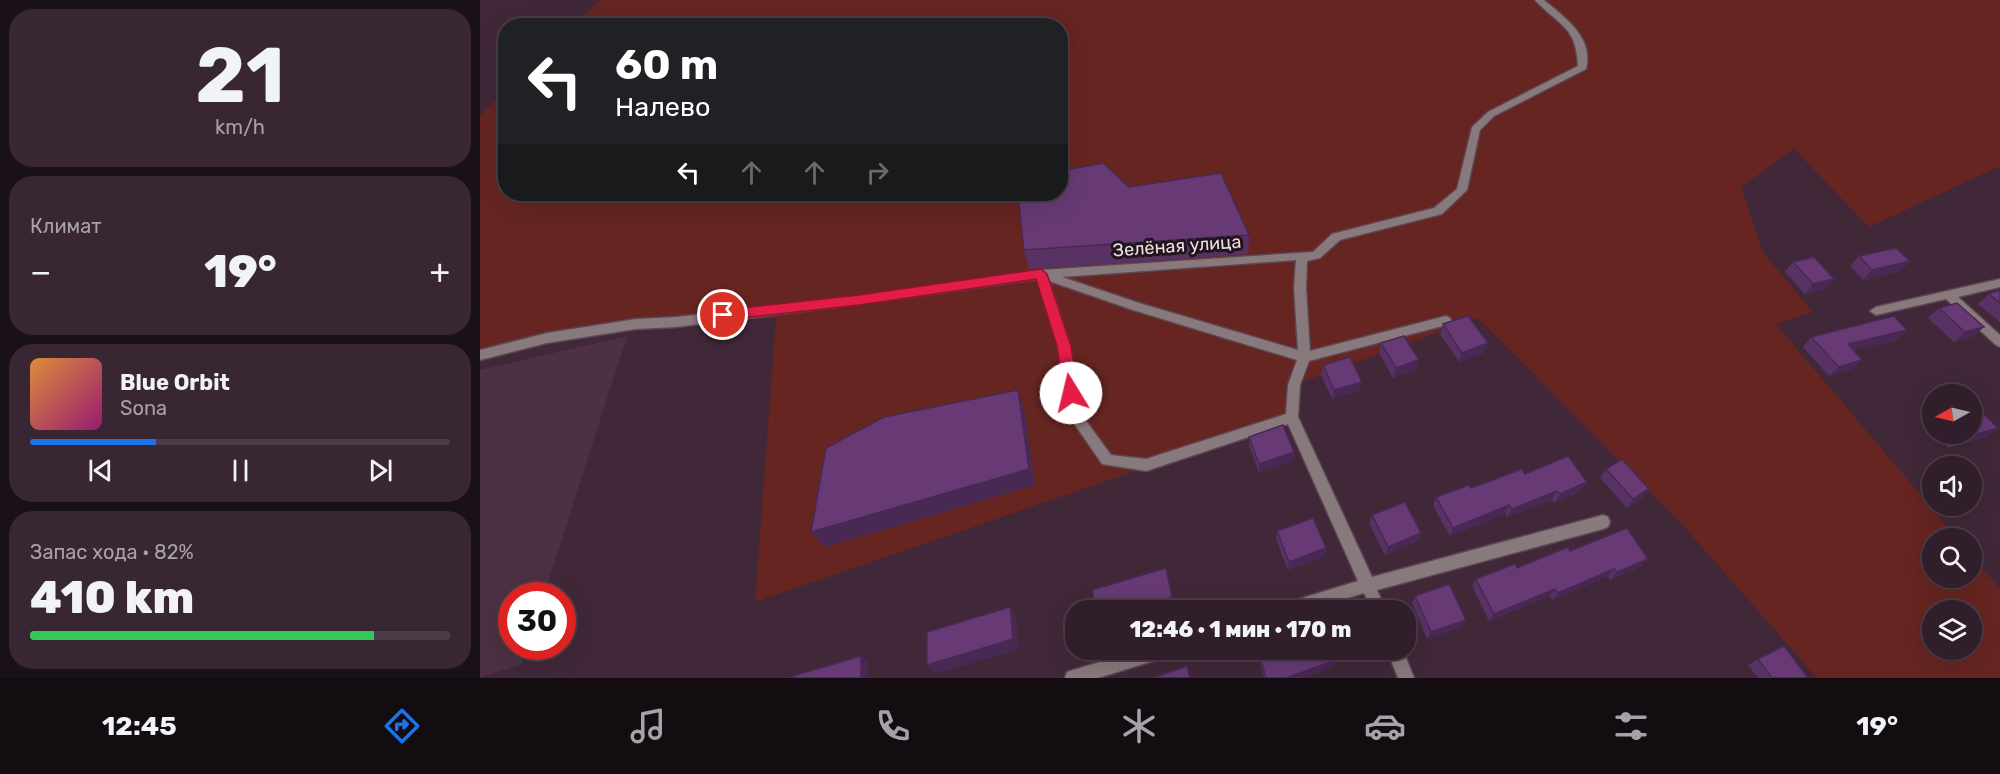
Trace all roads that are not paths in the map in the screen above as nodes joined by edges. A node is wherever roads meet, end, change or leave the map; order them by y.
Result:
1 (1539, 0) edge
2 (1316, 255) junction
3 (1041, 274) junction
4 (2000, 283) edge
5 (1949, 295) junction
6 (1876, 311) dead end
7 (1446, 321) edge
8 (2000, 342) edge
9 (480, 355) edge
10 (1304, 357) junction
11 (1292, 417) junction
12 (1603, 522) dead end
13 (1368, 585) junction
14 (1319, 600) edge
15 (1375, 600) edge
16 (1131, 660) edge
17 (1399, 660) edge
18 (1073, 678) edge
19 (1406, 678) edge

1 - 2 street
2 - 3 street, Зелёная улица
2 - 10 street
3 - 9 street, Зелёная улица
3 - 10 street
3 - 11 street
4 - 5 street
5 - 6 street
5 - 8 street
7 - 10 street
10 - 11 street
11 - 13 street
12 - 13 street
13 - 14 street
13 - 15 street
16 - 18 street
17 - 19 street

